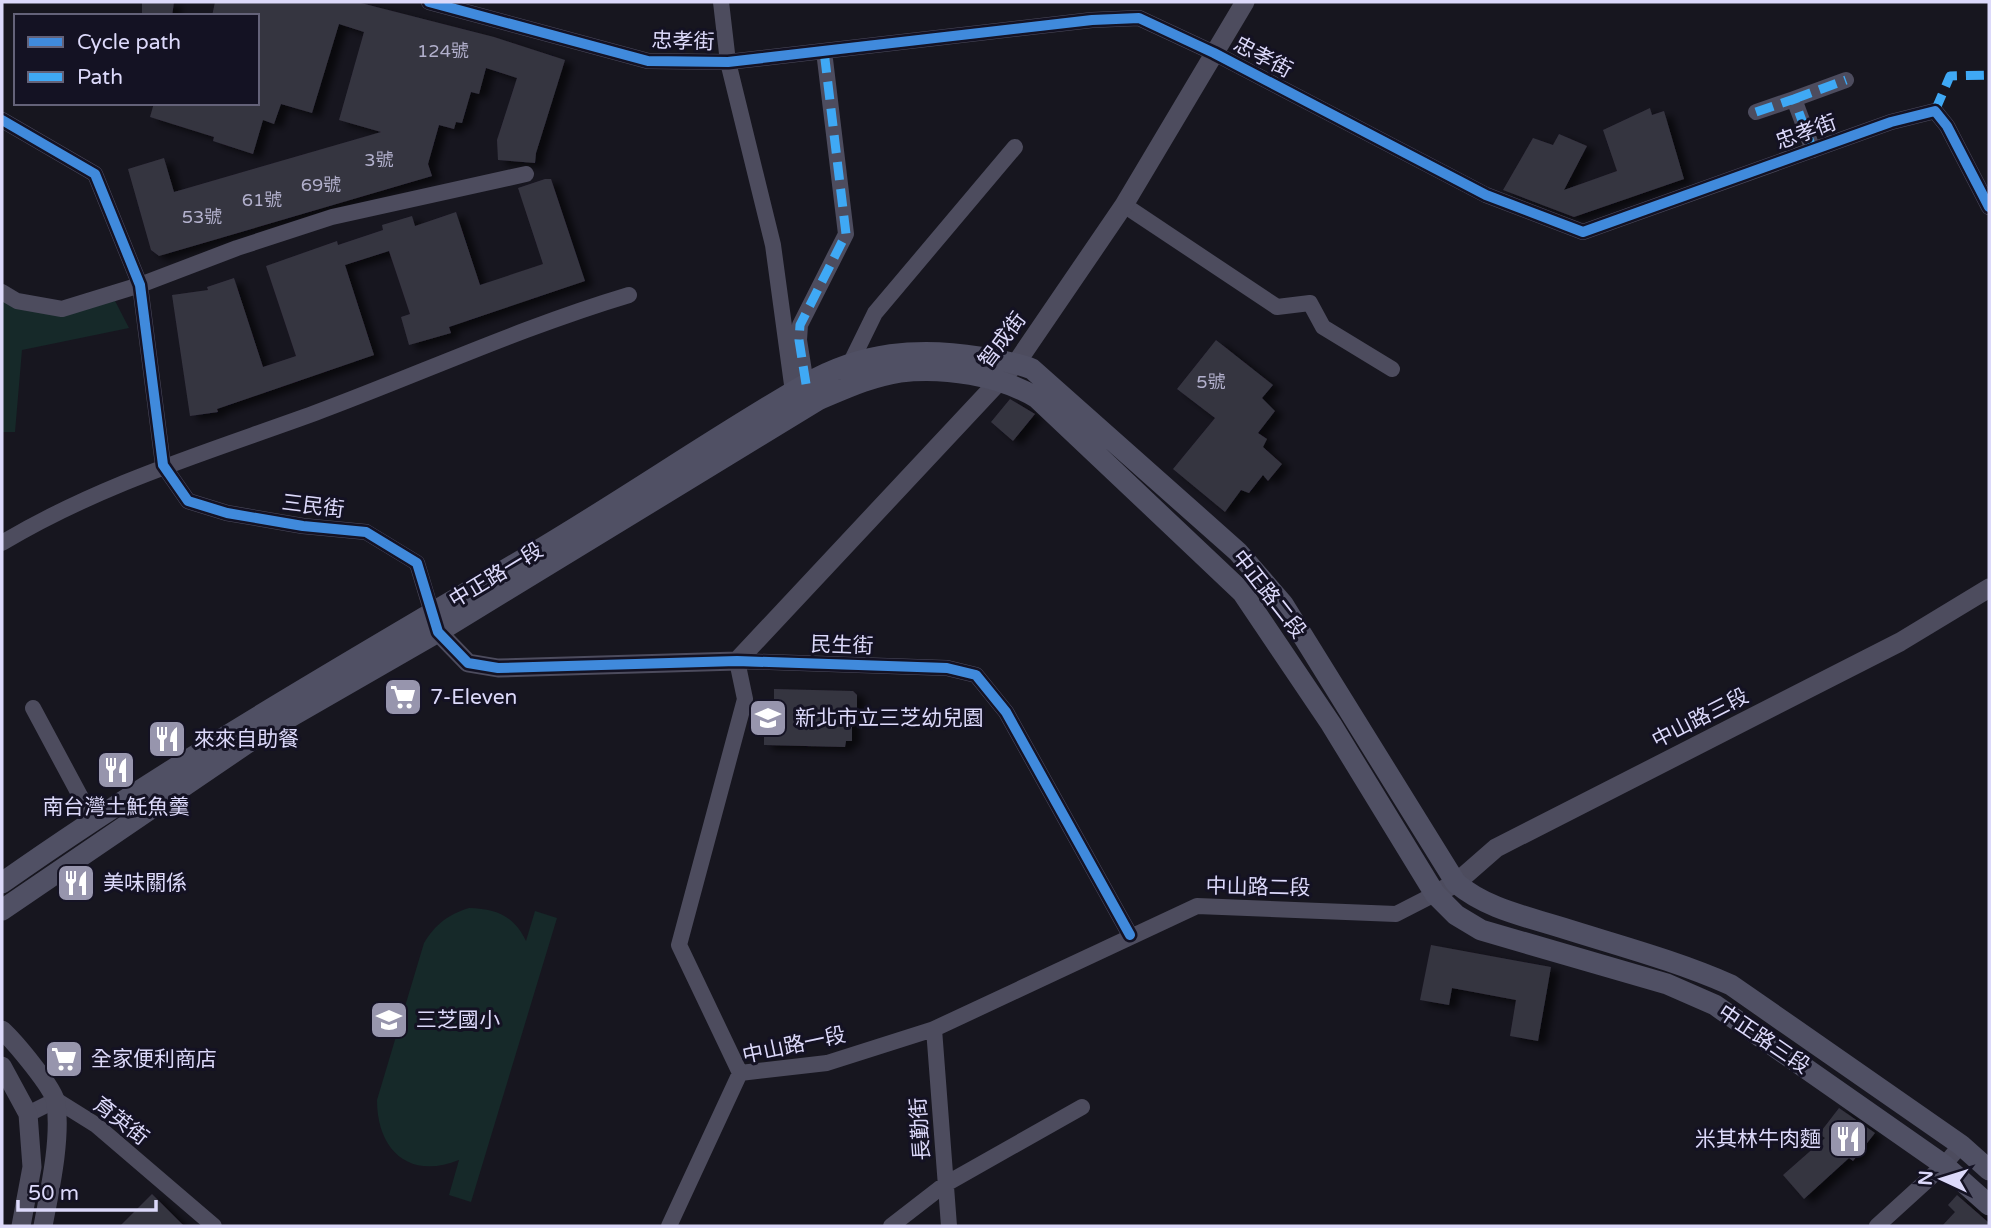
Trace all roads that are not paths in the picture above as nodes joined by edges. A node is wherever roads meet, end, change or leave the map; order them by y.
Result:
1 (429, 2) edge
2 (721, 2) edge
3 (1245, 2) edge
4 (824, 51) junction
5 (1214, 53) junction
6 (727, 62) junction
7 (1846, 80) dead end
8 (1794, 99) junction
9 (1756, 112) dead end
10 (2, 120) edge
11 (1016, 147) dead end
12 (1813, 150) junction
13 (526, 174) dead end
14 (1124, 205) junction
15 (1989, 207) edge
16 (140, 285) junction
17 (2, 292) edge
18 (629, 295) dead end
19 (1017, 362) junction
20 (1392, 369) dead end
21 (851, 375) junction
22 (1001, 382) junction
23 (800, 388) junction
24 (163, 466) junction
25 (2, 543) edge
26 (1989, 588) edge
27 (435, 623) junction
28 (737, 661) junction
29 (33, 708) dead end
30 (93, 820) junction
31 (2, 883) edge
32 (1455, 883) junction
33 (1435, 894) junction
34 (2, 910) edge
35 (1130, 935) junction
36 (934, 1029) junction
37 (2, 1030) edge
38 (2, 1066) edge
39 (740, 1073) junction
40 (56, 1100) junction
41 (1082, 1107) dead end
42 (28, 1114) junction
43 (1961, 1145) junction
44 (1944, 1165) junction
45 (1989, 1170) edge
46 (944, 1185) junction
47 (1989, 1205) edge
48 (21, 1226) edge
49 (44, 1226) edge
50 (214, 1226) edge
51 (669, 1226) edge
52 (891, 1226) edge
53 (949, 1226) edge
54 (1877, 1226) edge

1 - 6 street, 忠孝街
2 - 6 street
3 - 5 street, 智成街
4 - 5 street, 忠孝街
4 - 6 street, 忠孝街
4 - 23 street
5 - 12 street, 忠孝街
5 - 14 street, 智成街
6 - 23 street
7 - 8 street
8 - 9 street
8 - 12 street
10 - 16 street
11 - 21 street
12 - 15 street, 忠孝街
13 - 16 street
14 - 19 street, 智成街
14 - 20 street
16 - 17 street
16 - 24 street
18 - 24 street
19 - 21 main road, 中正路一段
19 - 22 street, 智成街
19 - 32 main road, 中正路二段
21 - 22 main road, 中正路一段
21 - 23 main road, 中正路一段
21 - 27 main road, 中正路一段
22 - 28 street, 智成街
22 - 33 main road, 中正路二段
23 - 27 main road, 中正路一段
24 - 25 street
24 - 27 street, 三民街
26 - 32 street, 中山路三段
27 - 28 street, 民生街
27 - 30 main road, 中正路一段
27 - 34 main road, 中正路一段
28 - 35 street, 民生街
28 - 39 street
29 - 30 street
30 - 31 main road, 中正路一段
32 - 33 street, 中山路三段
32 - 43 main road, 中正路三段
33 - 35 street, 中山路二段
33 - 44 main road, 中正路三段
35 - 36 street, 中山路二段
36 - 39 street, 中山路一段
36 - 46 street, 長勤街
37 - 40 street
38 - 42 street
39 - 51 street, 中山路一段
40 - 42 street
40 - 49 street
40 - 50 street, 育英街
41 - 46 street
42 - 48 street
43 - 44 street
43 - 45 main road, 中正路三段
44 - 47 main road, 中正路三段
44 - 54 street
46 - 52 street
46 - 53 street, 長勤街

